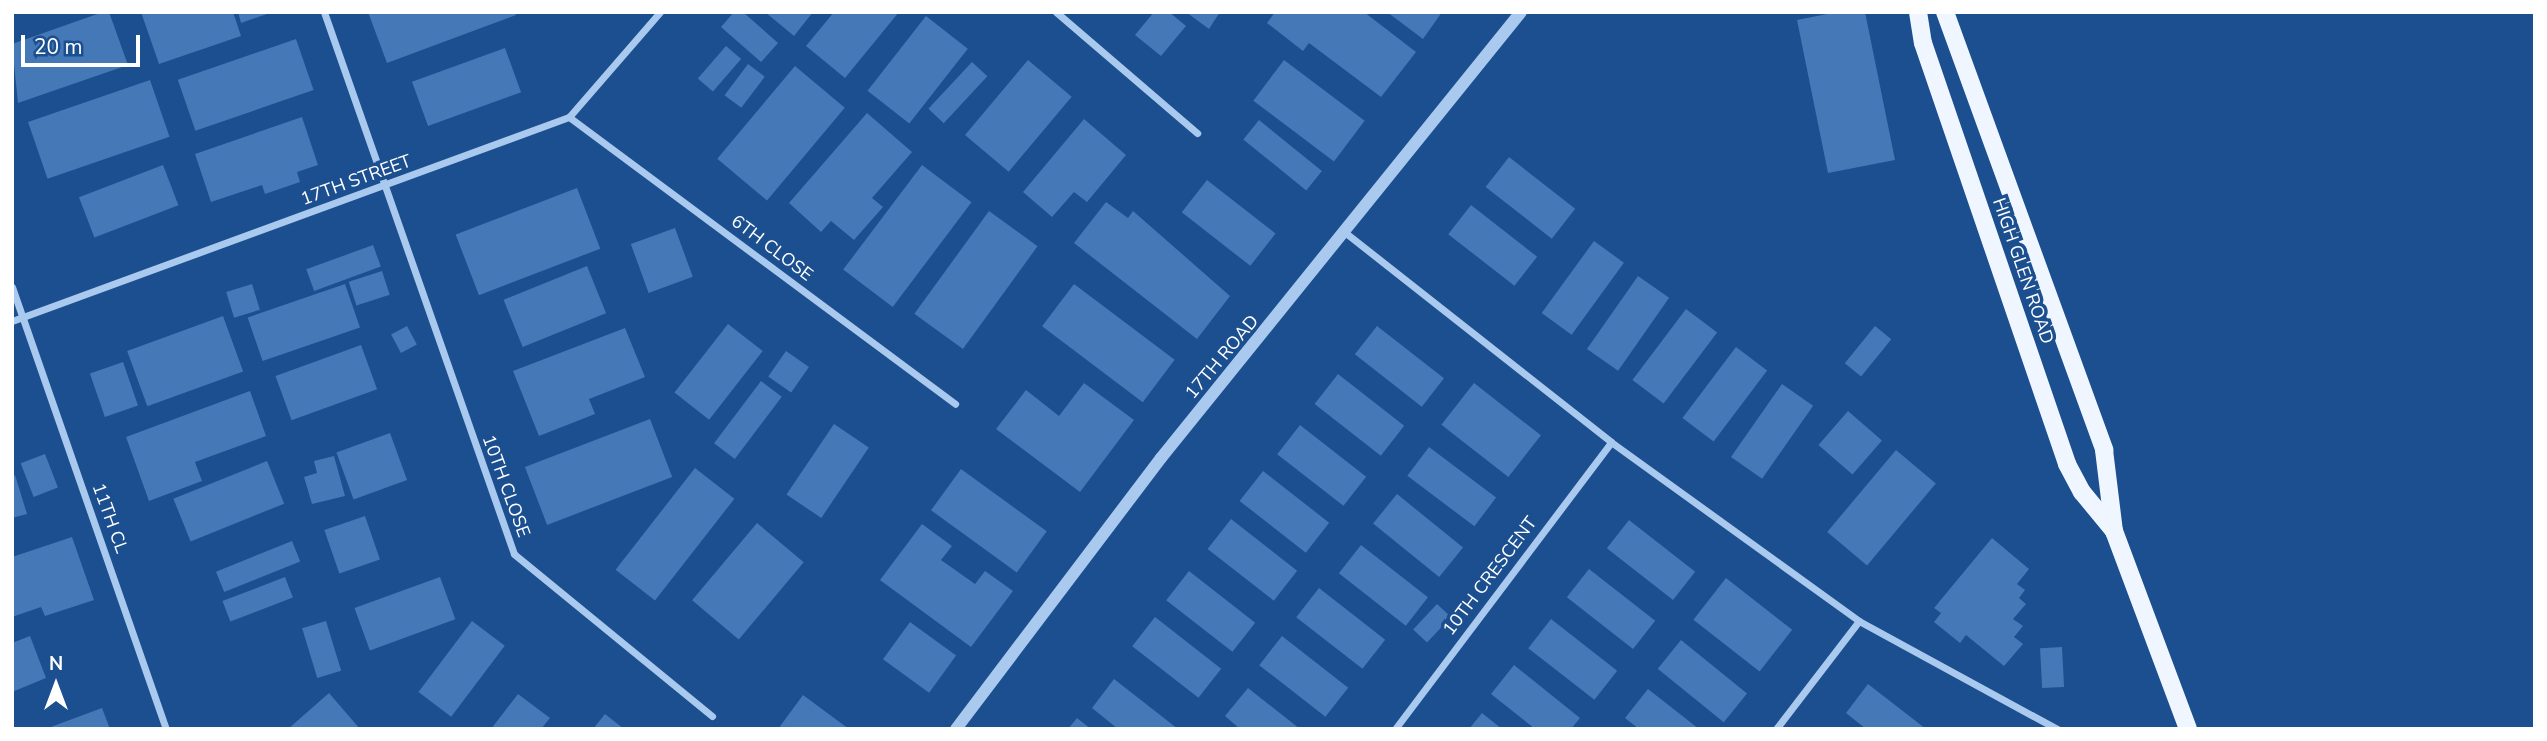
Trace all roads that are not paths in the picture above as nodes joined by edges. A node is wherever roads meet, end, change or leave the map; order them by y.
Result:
1 (324, 12) edge
2 (660, 12) edge
3 (1056, 12) edge
4 (1521, 12) edge
5 (1918, 12) edge
6 (1945, 12) edge
7 (569, 117) junction
8 (1197, 132) dead end
9 (384, 187) junction
10 (1347, 234) junction
11 (12, 287) edge
12 (22, 318) junction
13 (12, 321) edge
14 (955, 404) dead end
15 (1611, 442) junction
16 (2114, 531) junction
17 (1859, 621) junction
18 (712, 716) dead end
19 (166, 729) edge
20 (956, 729) edge
21 (1395, 729) edge
22 (1776, 729) edge
23 (2057, 729) edge
24 (2188, 729) edge

1 - 9 street, 10TH CLOSE
2 - 7 street, 17TH STREET
3 - 8 street
4 - 10 street, 17TH ROAD
5 - 16 main road, HIGH GLEN ROAD
6 - 16 main road, HIGH GLEN ROAD
7 - 9 street, 17TH STREET
7 - 14 street, 6TH CLOSE
9 - 12 street, 17TH STREET
9 - 18 street, 10TH CLOSE
10 - 15 street
10 - 20 street, 17TH ROAD
11 - 12 street, 11TH CL
12 - 13 street, 17TH STREET
12 - 19 street, 11TH CL
15 - 17 street
15 - 21 street, 10TH CRESCENT
16 - 24 main road, HIGH GLEN ROAD
17 - 22 street
17 - 23 street

